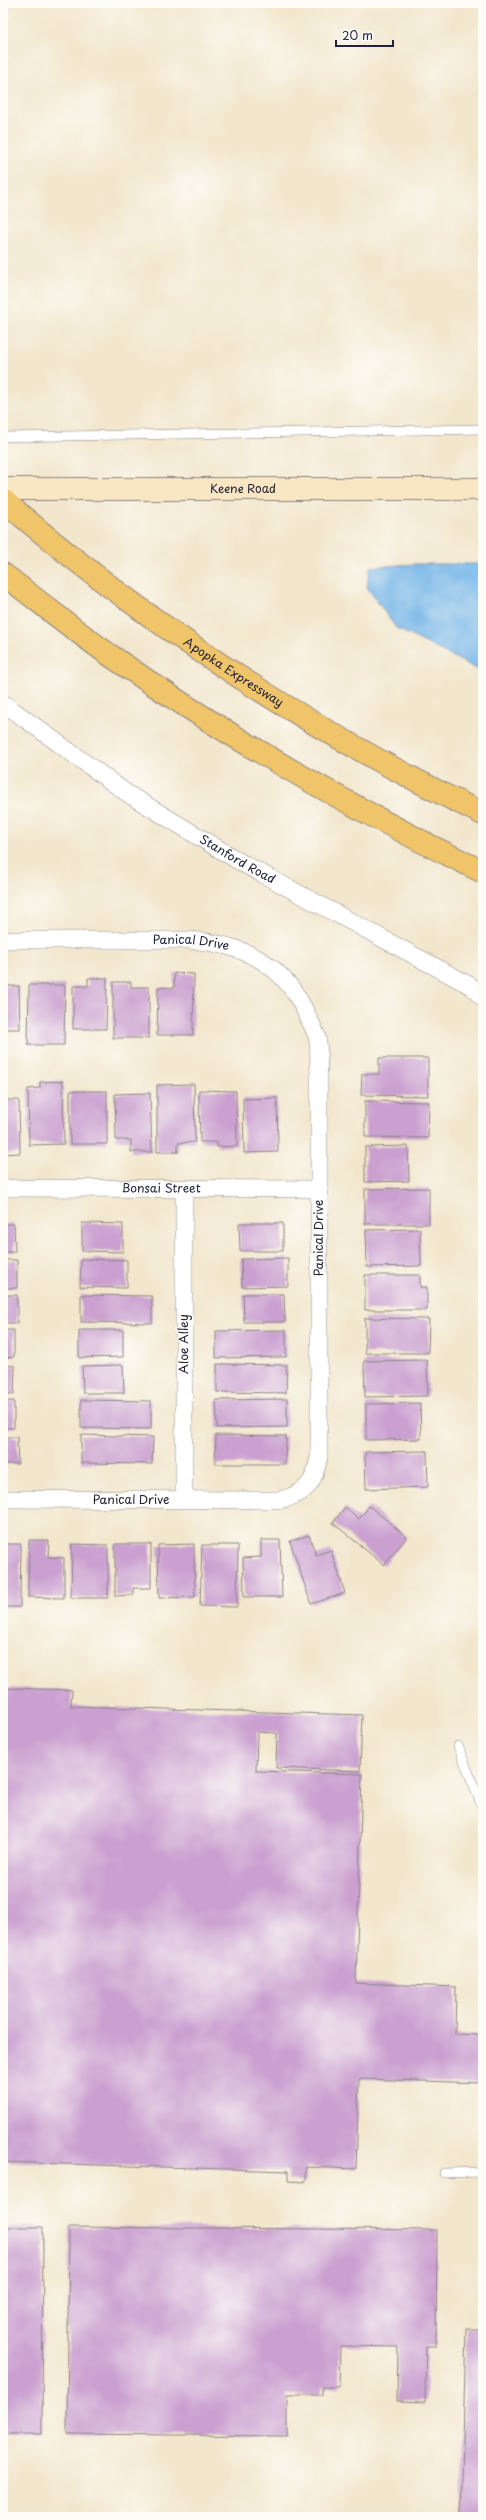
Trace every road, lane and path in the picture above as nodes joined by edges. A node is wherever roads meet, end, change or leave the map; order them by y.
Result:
1 (483, 429) edge
2 (3, 437) edge
3 (3, 489) edge
4 (483, 489) edge
5 (3, 500) edge
6 (3, 574) edge
7 (3, 703) edge
8 (483, 814) edge
9 (483, 872) edge
10 (3, 940) edge
11 (483, 998) edge
12 (3, 1188) edge
13 (184, 1189) junction
14 (319, 1189) junction
15 (3, 1499) edge
16 (184, 1500) junction
17 (458, 1746) dead end
18 (483, 1809) edge
19 (483, 2172) edge
20 (444, 2173) dead end

1 - 2 lane
3 - 4 main road, Keene Road
5 - 8 highway, Apopka Expressway
6 - 9 highway
7 - 11 street, Stanford Road
10 - 14 street, Panical Drive
12 - 13 street, Bonsai Street
13 - 14 street, Bonsai Street
13 - 16 street, Aloe Alley
14 - 16 street, Panical Drive
15 - 16 street, Panical Drive
17 - 18 lane
19 - 20 lane

